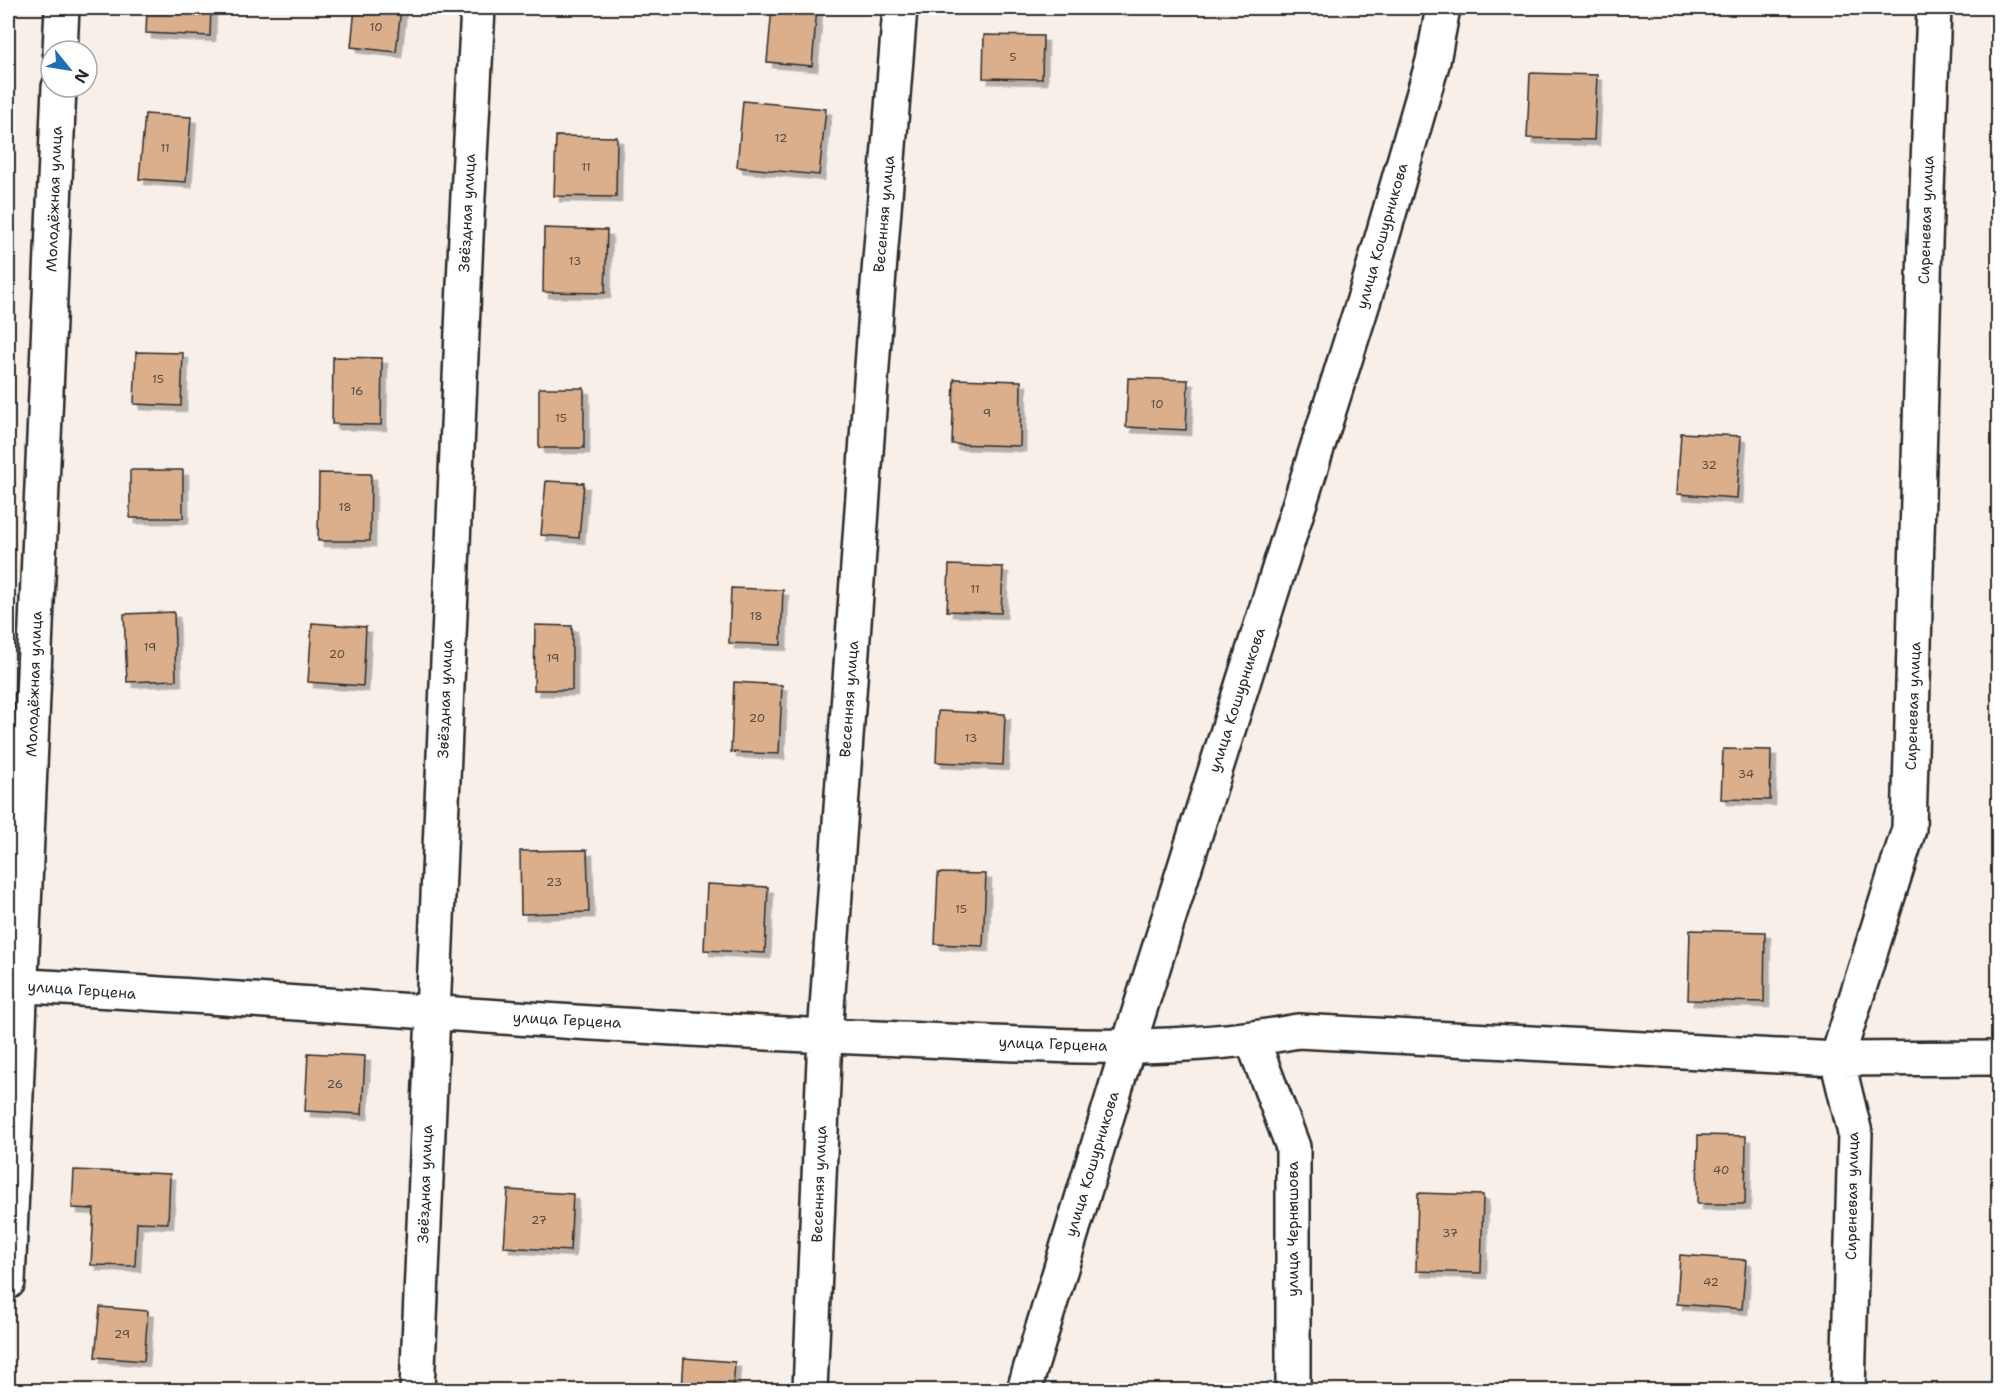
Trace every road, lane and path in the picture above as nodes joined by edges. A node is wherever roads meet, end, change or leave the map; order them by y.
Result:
1 (62, 8) edge
2 (478, 8) edge
3 (900, 8) edge
4 (1443, 8) edge
5 (1934, 8) edge
6 (61, 39) edge
7 (57, 99) edge
8 (14, 986) edge
9 (432, 1012) junction
10 (825, 1036) junction
11 (1252, 1039) junction
12 (1128, 1047) junction
13 (1998, 1058) edge
14 (1837, 1059) junction
15 (8, 1282) edge
16 (417, 1390) edge
17 (810, 1390) edge
18 (1024, 1390) edge
19 (1293, 1390) edge
20 (1848, 1390) edge

1 - 6 street
2 - 9 street, Звёздная улица
3 - 10 street, Весенняя улица
4 - 12 street, улица Кошурникова
5 - 14 street, Сиреневая улица
7 - 8 street, Молодёжная улица
8 - 9 street, улица Герцена
8 - 15 street, Молодёжная улица
9 - 10 street, улица Герцена
9 - 16 street, Звёздная улица
10 - 12 street, улица Герцена
10 - 17 street, Весенняя улица
11 - 12 street, улица Герцена
11 - 14 street, улица Герцена
11 - 19 street, улица Чернышова
12 - 18 street, улица Кошурникова
13 - 14 street, улица Герцена
14 - 20 street, Сиреневая улица

